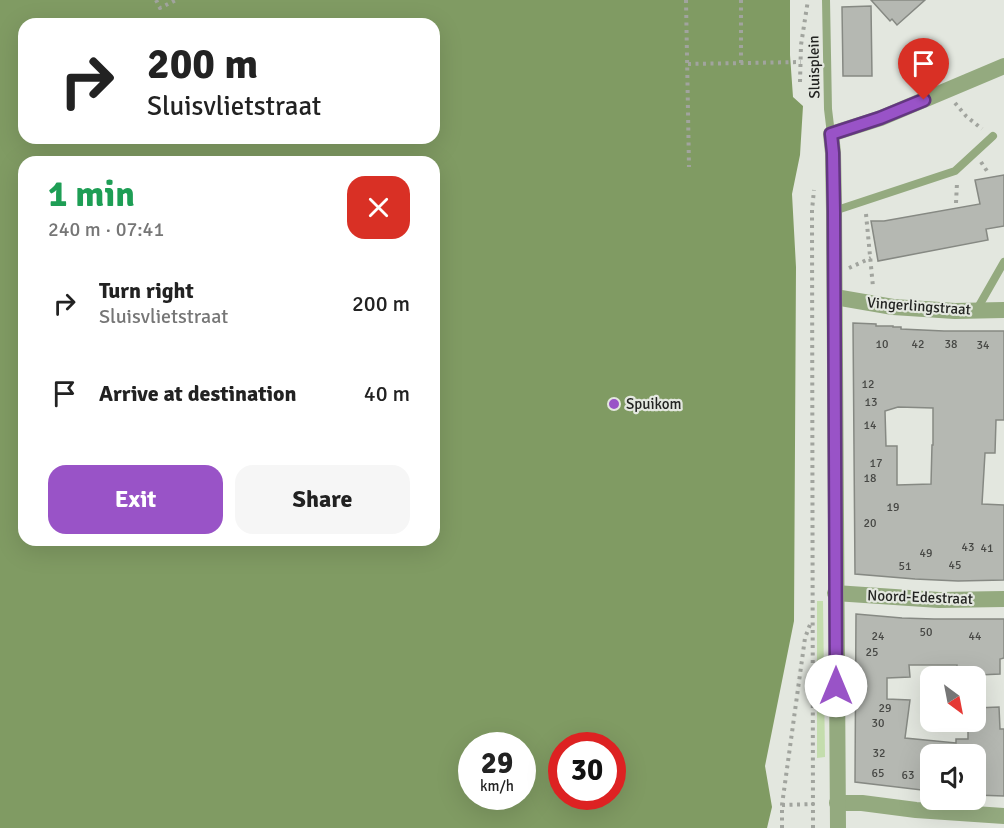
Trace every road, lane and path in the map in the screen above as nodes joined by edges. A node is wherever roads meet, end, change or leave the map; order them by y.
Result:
1 (156, 0) edge
2 (177, 0) edge
3 (687, 0) edge
4 (741, 0) edge
5 (808, 0) edge
6 (826, 0) edge
7 (801, 62) junction
8 (741, 63) junction
9 (687, 64) junction
10 (1004, 66) edge
11 (800, 82) dead end
12 (945, 91) junction
13 (831, 134) junction
14 (993, 136) joint
15 (689, 167) dead end
16 (815, 188) dead end
17 (865, 201) junction
18 (834, 212) junction
19 (1004, 262) edge
20 (835, 297) junction
21 (875, 304) junction
22 (976, 310) junction
23 (1004, 310) edge
24 (835, 593) junction
25 (1004, 599) edge
26 (813, 619) junction
27 (837, 803) junction
28 (813, 804) junction
29 (782, 805) junction
30 (1004, 816) edge
31 (782, 827) edge
32 (813, 828) edge
33 (838, 828) edge

1 - 2 path
3 - 9 path
4 - 8 path
5 - 7 path
6 - 13 lane, Sluisplein
7 - 8 path
7 - 11 path
8 - 9 path
9 - 15 path
10 - 12 street
12 - 13 street
12 - 14 path
13 - 18 street
14 - 17 lane
16 - 26 path
17 - 18 lane
17 - 21 path
18 - 20 street
19 - 22 lane
20 - 21 street, Vingerlingstraat
20 - 24 street
21 - 22 street, Vingerlingstraat
22 - 23 street, Vingerlingstraat
24 - 25 street, Noord-Edestraat
24 - 27 street
26 - 28 path
26 - 29 path
27 - 30 street
27 - 33 street
28 - 29 path
28 - 32 path
29 - 31 path

